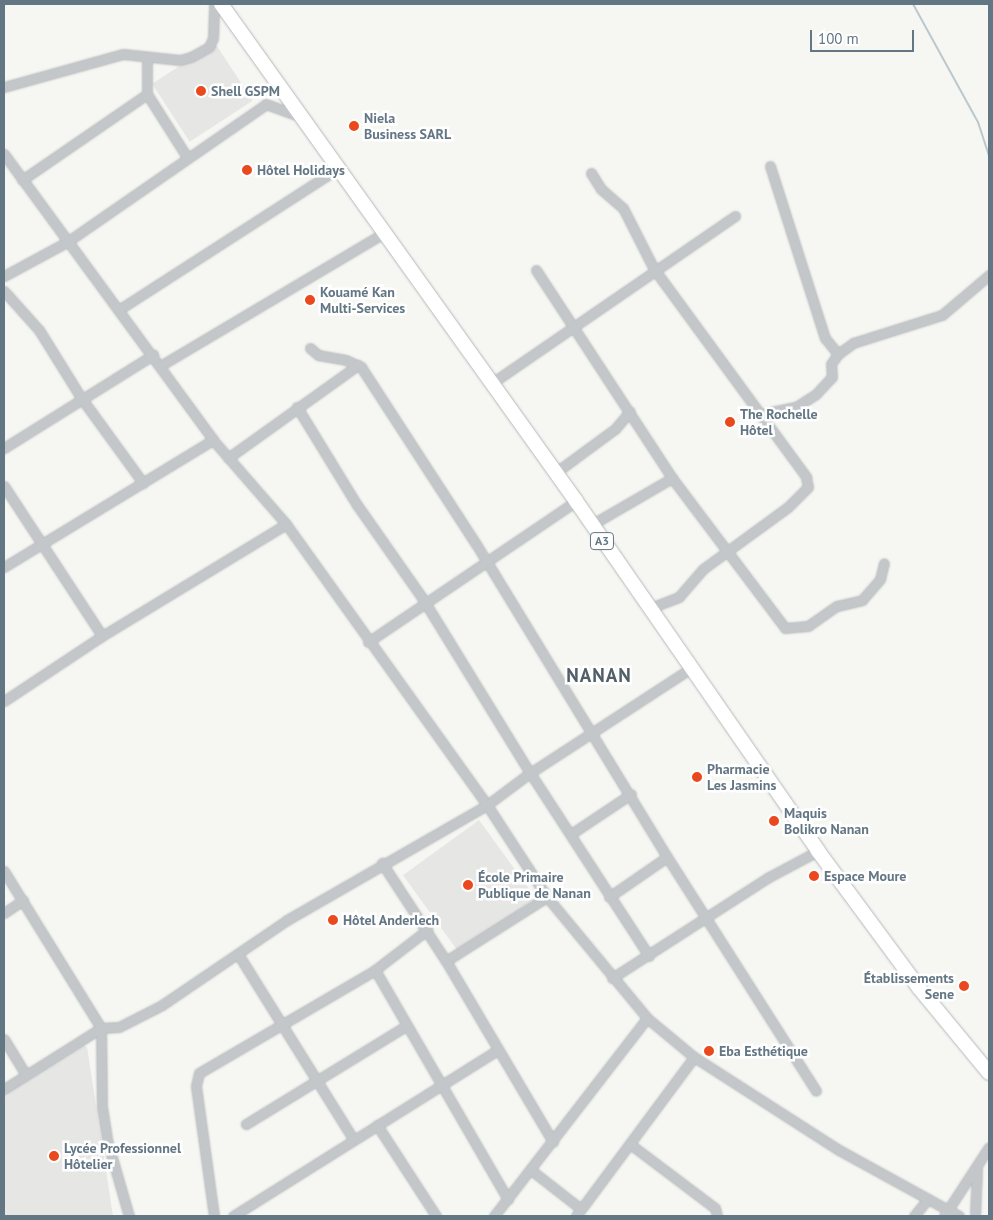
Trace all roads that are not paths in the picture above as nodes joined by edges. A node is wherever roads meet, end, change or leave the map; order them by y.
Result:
1 (214, 4) edge
2 (221, 4) edge
3 (148, 57) junction
4 (4, 87) edge
5 (147, 94) junction
6 (306, 118) junction
7 (4, 154) edge
8 (187, 157) junction
9 (770, 166) dead end
10 (340, 167) junction
11 (591, 173) dead end
12 (22, 180) junction
13 (735, 216) dead end
14 (386, 232) junction
15 (67, 242) junction
16 (654, 269) junction
17 (536, 270) dead end
18 (989, 275) edge
19 (4, 276) edge
20 (4, 291) edge
21 (120, 309) junction
22 (572, 328) junction
23 (310, 348) dead end
24 (838, 354) junction
25 (153, 355) junction
26 (358, 365) junction
27 (160, 366) junction
28 (492, 383) junction
29 (82, 399) junction
30 (297, 407) junction
31 (630, 411) junction
32 (762, 414) junction
33 (213, 440) junction
34 (4, 448) edge
35 (228, 458) junction
36 (555, 473) junction
37 (672, 478) junction
38 (144, 483) junction
39 (4, 486) edge
40 (576, 501) junction
41 (286, 524) junction
42 (591, 525) junction
43 (43, 544) junction
44 (729, 552) junction
45 (487, 562) junction
46 (884, 563) dead end
47 (4, 567) edge
48 (424, 602) junction
49 (651, 608) junction
50 (102, 636) junction
51 (368, 642) junction
52 (692, 668) junction
53 (4, 701) edge
54 (592, 732) junction
55 (530, 773) junction
56 (631, 794) junction
57 (487, 805) junction
58 (571, 834) junction
59 (818, 851) junction
60 (667, 857) junction
61 (382, 863) junction
62 (4, 870) edge
63 (547, 897) junction
64 (609, 897) junction
65 (23, 900) junction
66 (4, 913) edge
67 (706, 917) junction
68 (427, 930) junction
69 (238, 954) junction
70 (649, 956) junction
71 (446, 961) junction
72 (375, 970) junction
73 (612, 978) junction
74 (647, 1018) junction
75 (280, 1023) junction
76 (406, 1026) junction
77 (101, 1028) junction
78 (4, 1039) edge
79 (498, 1050) junction
80 (694, 1057) junction
81 (989, 1073) edge
82 (26, 1075) junction
83 (317, 1081) junction
84 (441, 1085) junction
85 (4, 1089) edge
86 (816, 1091) dead end
87 (246, 1124) dead end
88 (377, 1125) junction
89 (354, 1140) junction
90 (553, 1142) junction
91 (630, 1144) junction
92 (989, 1147) edge
93 (977, 1166) junction
94 (531, 1170) junction
95 (508, 1199) junction
96 (928, 1200) junction
97 (579, 1213) edge
98 (946, 1213) edge
99 (130, 1216) edge
100 (214, 1216) edge
101 (233, 1216) edge
102 (436, 1216) edge
103 (494, 1216) edge
104 (718, 1216) edge
105 (914, 1216) edge
106 (959, 1216) edge
107 (975, 1216) edge

1 - 3 street
2 - 6 highway, A3
3 - 4 street
3 - 5 street
5 - 8 street
5 - 12 street
6 - 8 street
6 - 10 highway, A3
7 - 12 street
8 - 15 street
9 - 24 street
10 - 14 highway, A3
10 - 21 street
11 - 16 street
12 - 15 street
13 - 16 street
14 - 27 street
14 - 28 highway, A3
15 - 19 street
15 - 21 street
16 - 22 street
16 - 32 street
17 - 22 street
18 - 24 street
20 - 29 street
21 - 25 street
22 - 28 street
22 - 31 street
23 - 26 street
24 - 32 street
25 - 27 street
25 - 29 street
26 - 30 street
26 - 45 street
27 - 33 street
28 - 36 highway, A3
29 - 34 street
29 - 38 street
30 - 35 street
30 - 48 street
31 - 36 street
31 - 37 street
32 - 44 street
33 - 35 street
33 - 38 street
35 - 41 street
36 - 40 highway, A3
37 - 42 street
37 - 44 street
38 - 43 street
39 - 43 street
40 - 42 highway, A3
40 - 45 street
41 - 50 street
41 - 51 street
42 - 49 highway, A3
43 - 47 street
43 - 50 street
44 - 46 street
44 - 49 street
45 - 48 street
45 - 54 street
48 - 51 street
48 - 55 street
49 - 52 highway, A3
50 - 53 street
51 - 57 street
52 - 54 street
52 - 59 highway, A3
54 - 55 street
54 - 56 street
55 - 57 street
55 - 58 street
56 - 58 street
56 - 60 street
57 - 61 street
57 - 63 street
58 - 64 street
59 - 67 street
59 - 81 highway, A3
60 - 64 street
60 - 67 street
61 - 68 street
61 - 69 street
62 - 65 street
63 - 71 street
63 - 73 street
64 - 70 street
65 - 66 street
65 - 77 street
67 - 70 street
67 - 86 street
68 - 71 street
68 - 72 street
69 - 75 street
69 - 77 street
70 - 73 street
71 - 79 street
72 - 75 street
72 - 76 street
73 - 74 street
74 - 80 street
74 - 90 street
75 - 83 street
75 - 100 street
76 - 83 street
76 - 84 street
77 - 82 street
77 - 99 street
78 - 82 street
79 - 84 street
79 - 90 street
80 - 91 street
80 - 96 street
82 - 85 street
83 - 87 street
83 - 89 street
84 - 88 street
84 - 95 street
88 - 89 street
88 - 102 street
89 - 101 street
90 - 94 street
91 - 97 street
91 - 104 street
92 - 93 street
93 - 98 street
93 - 107 street
94 - 95 street
94 - 97 street
95 - 103 street
96 - 98 street
96 - 105 street
98 - 106 street

